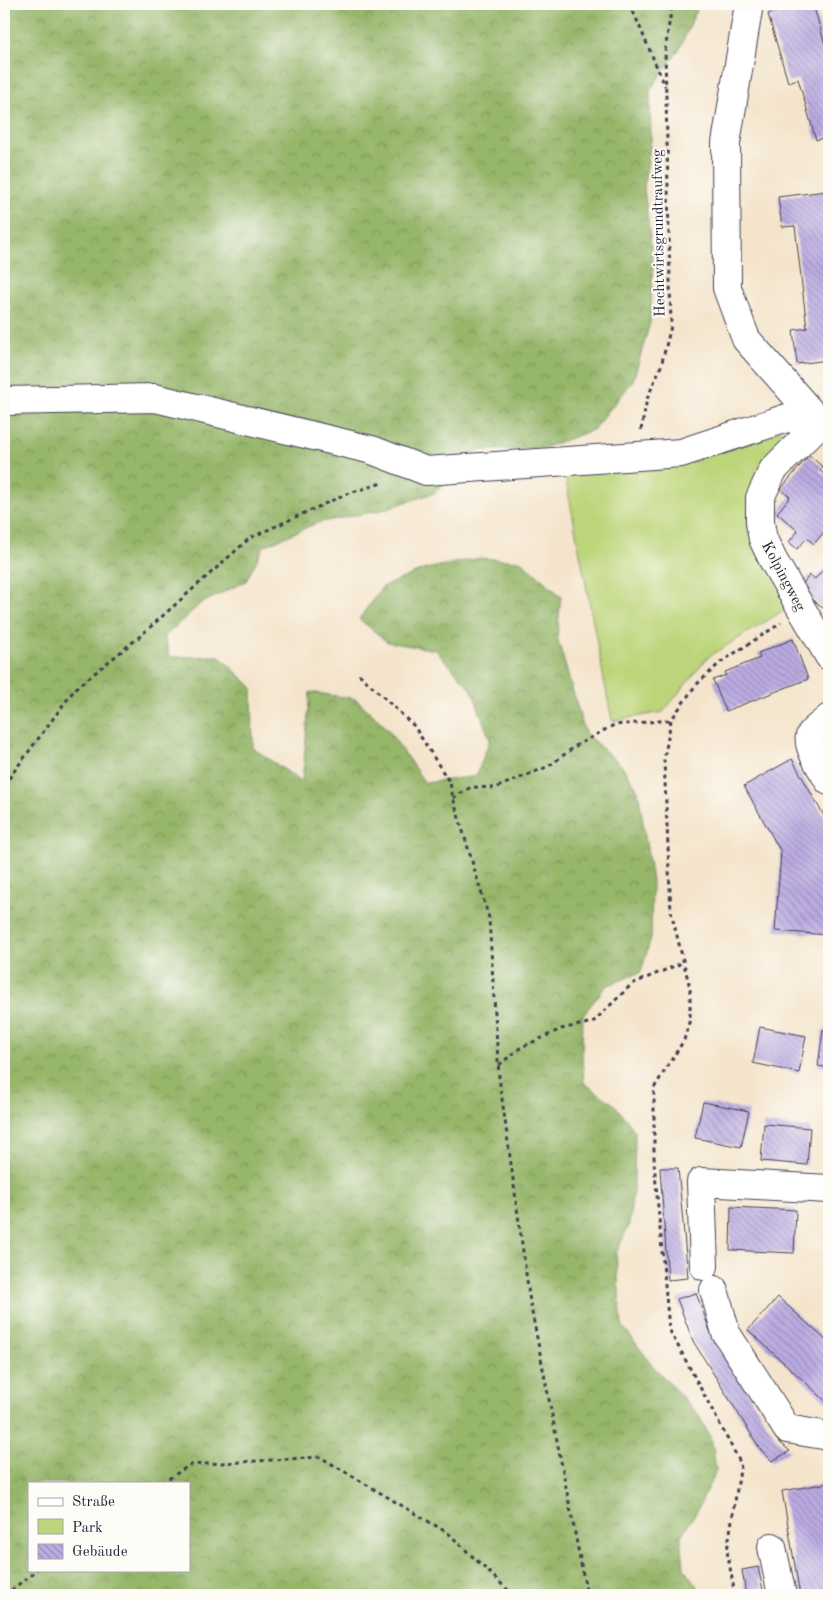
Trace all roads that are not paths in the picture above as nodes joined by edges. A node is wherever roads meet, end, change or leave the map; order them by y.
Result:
1 (749, 4) edge
2 (4, 401) edge
3 (826, 422) edge
4 (829, 656) edge
5 (829, 718) edge
6 (829, 781) edge
7 (829, 1189) edge
8 (704, 1266) dead end
9 (714, 1290) dead end
10 (829, 1436) edge
11 (772, 1547) dead end
12 (782, 1595) edge

1 - 3 street
2 - 3 street
3 - 4 street, Kolpingweg
5 - 6 street
7 - 8 street
9 - 10 street
11 - 12 street

